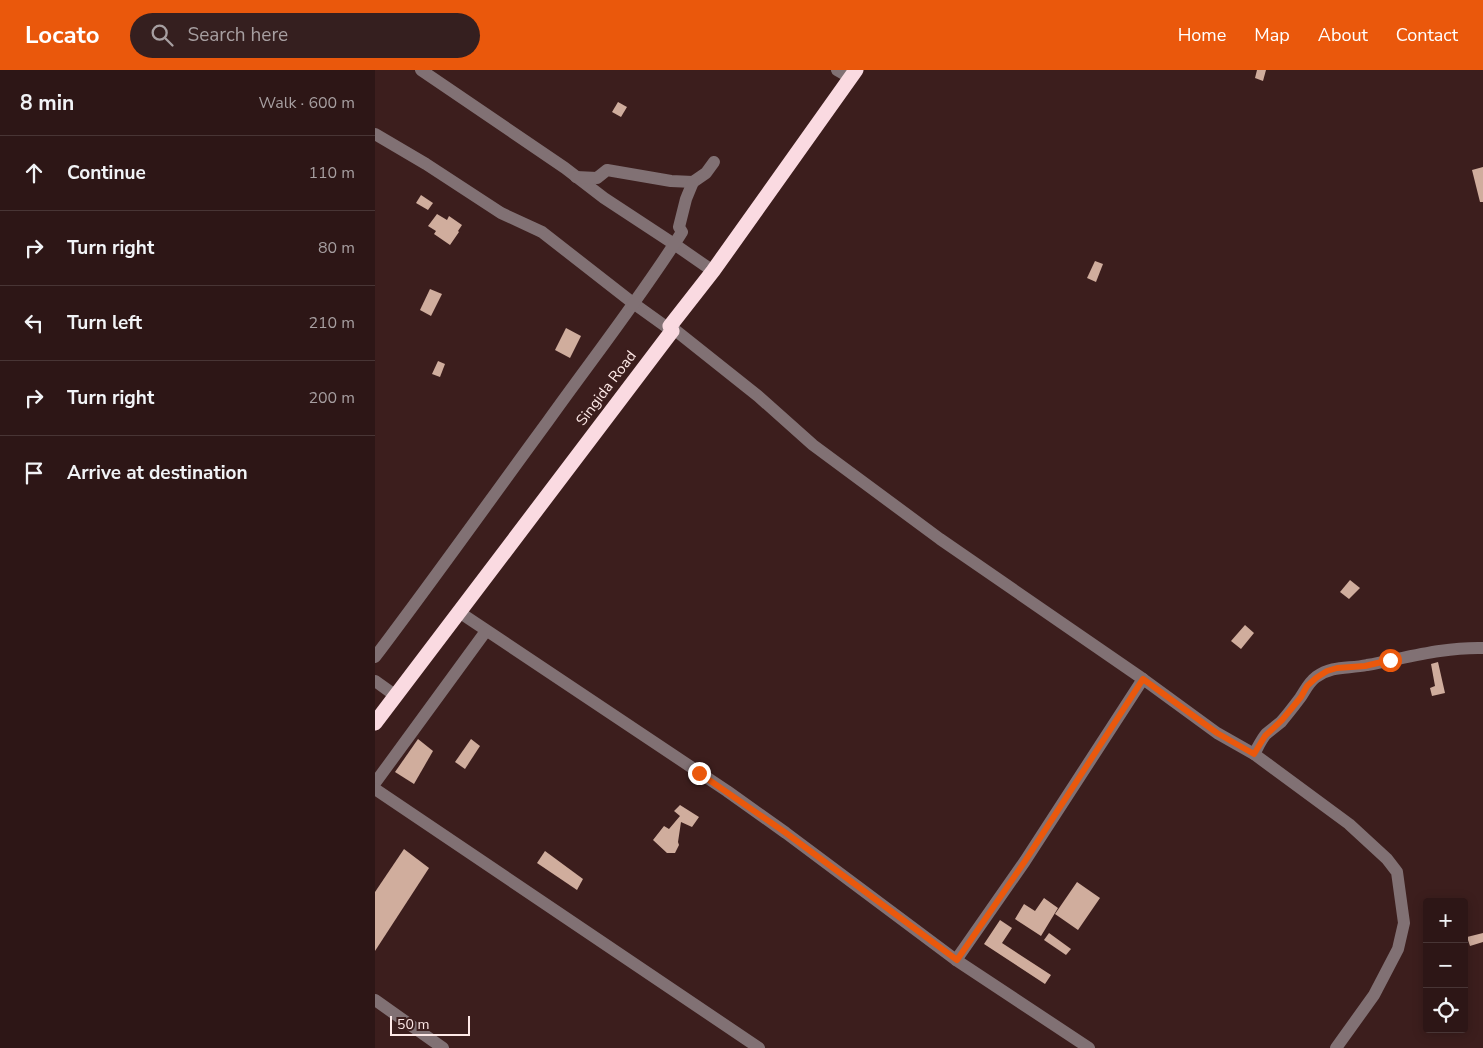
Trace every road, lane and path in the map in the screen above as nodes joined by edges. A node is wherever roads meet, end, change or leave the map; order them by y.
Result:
1 (421, 70) edge
2 (837, 70) edge
3 (854, 74) edge
4 (375, 134) edge
5 (714, 162) dead end
6 (576, 177) junction
7 (693, 182) junction
8 (674, 244) junction
9 (713, 271) junction
10 (633, 304) junction
11 (671, 329) junction
12 (459, 612) junction
13 (486, 631) junction
14 (1483, 648) edge
15 (375, 657) edge
16 (1143, 679) junction
17 (375, 681) edge
18 (396, 696) junction
19 (375, 723) edge
20 (1254, 754) junction
21 (375, 783) edge
22 (375, 789) edge
23 (957, 960) junction
24 (375, 1000) edge
25 (443, 1048) edge
26 (759, 1048) edge
27 (1089, 1048) edge
28 (1336, 1048) edge

1 - 6 street
2 - 3 street
3 - 9 highway, Singida Road
4 - 10 street
5 - 7 street
6 - 7 street
6 - 8 street
7 - 8 street
8 - 9 street
8 - 10 street
9 - 11 highway, Singida Road
10 - 11 street
10 - 15 street
11 - 12 highway, Singida Road
11 - 16 street
12 - 13 street
12 - 18 highway, Singida Road
13 - 21 street
13 - 23 street
14 - 20 street
16 - 20 street
16 - 23 street
17 - 18 street
18 - 19 highway, Singida Road
20 - 28 street
22 - 26 street
23 - 27 street
24 - 25 street

